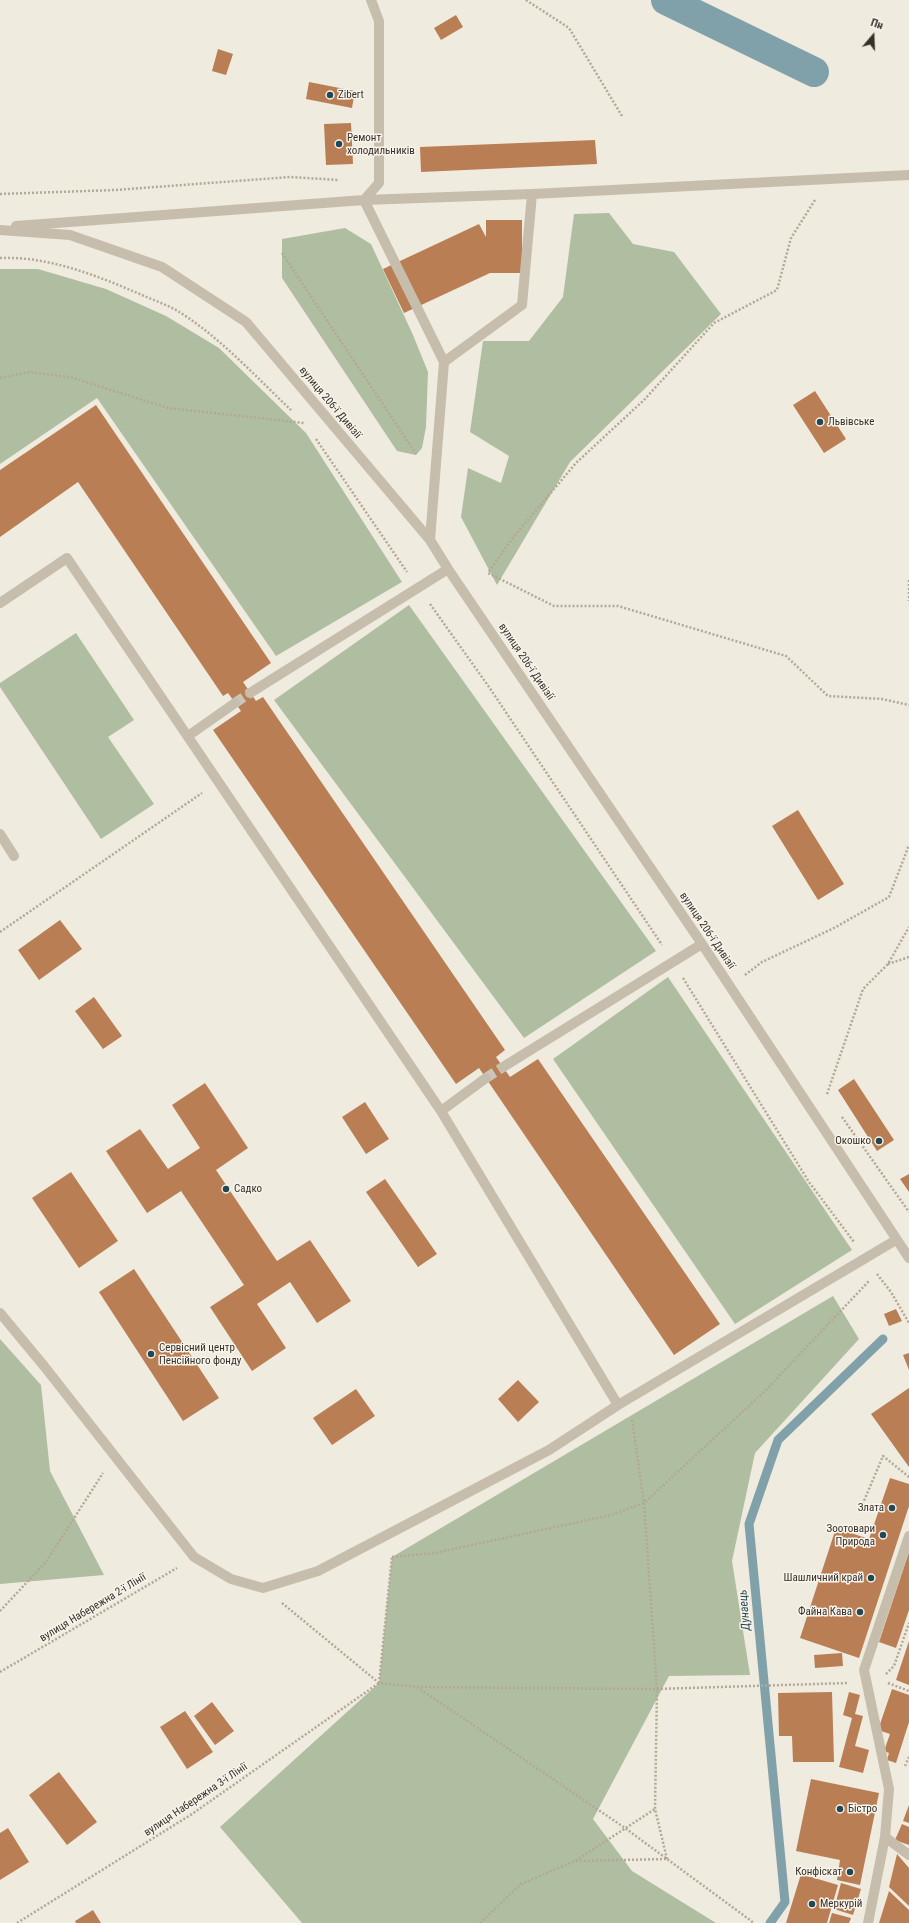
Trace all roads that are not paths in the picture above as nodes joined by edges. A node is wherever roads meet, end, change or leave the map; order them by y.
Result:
1 (371, 0) edge
2 (909, 175) edge
3 (532, 194) junction
4 (364, 200) junction
5 (0, 229) edge
6 (444, 362) junction
7 (430, 540) junction
8 (448, 569) junction
9 (0, 603) edge
10 (250, 693) tunnel mouth
11 (235, 703) tunnel mouth
12 (188, 736) junction
13 (0, 834) edge
14 (14, 856) dead end
15 (702, 944) junction
16 (503, 1067) tunnel mouth
17 (486, 1078) tunnel mouth
18 (440, 1111) junction
19 (899, 1244) junction
20 (909, 1258) edge
21 (0, 1313) edge
22 (618, 1406) junction
23 (909, 1536) edge
24 (885, 1837) junction
25 (909, 1855) edge
26 (868, 1923) edge

1 - 4 street
2 - 3 street
3 - 4 street
3 - 6 street
4 - 5 street
4 - 6 street
5 - 7 street, вулиця 206-ї Дивізії
6 - 7 street
7 - 8 street, вулиця 206-ї Дивізії
8 - 10 street
8 - 15 street, вулиця 206-ї Дивізії
9 - 12 street
11 - 12 street
12 - 18 street
13 - 14 street
15 - 16 street
15 - 19 street, вулиця 206-ї Дивізії
17 - 18 street
18 - 22 street
19 - 20 street, вулиця 206-ї Дивізії
19 - 22 street
21 - 22 street
23 - 24 street
24 - 25 street
24 - 26 street

